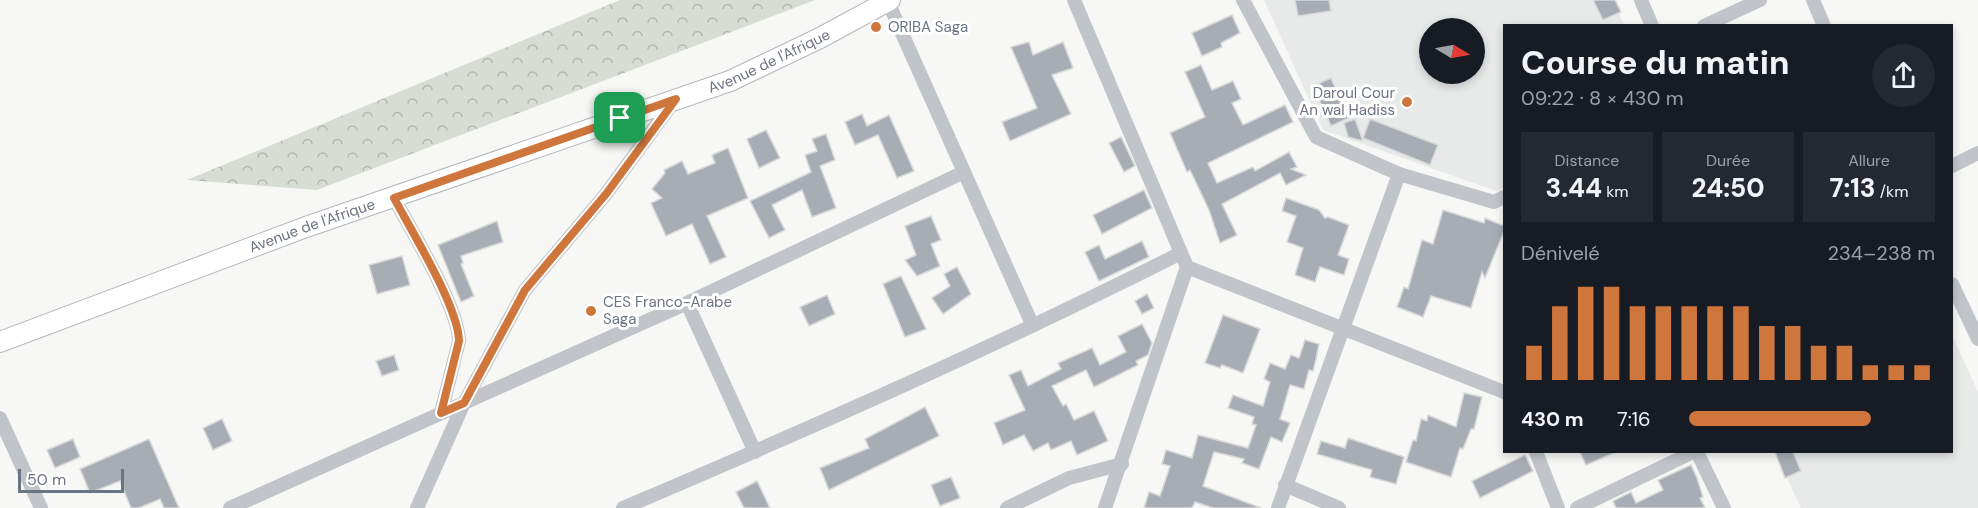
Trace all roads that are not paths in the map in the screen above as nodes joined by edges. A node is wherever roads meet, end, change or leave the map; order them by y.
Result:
1 (1074, 0) edge
2 (1243, 0) edge
3 (1641, 0) edge
4 (1760, 0) edge
5 (1813, 0) edge
6 (889, 1) edge
7 (1651, 24) edge
8 (1708, 24) edge
9 (1823, 24) edge
10 (676, 99) junction
11 (1978, 153) edge
12 (1953, 166) edge
13 (964, 172) junction
14 (1399, 174) junction
15 (394, 198) junction
16 (1503, 198) edge
17 (1181, 253) junction
18 (1187, 267) junction
19 (1953, 286) edge
20 (687, 303) junction
21 (1032, 324) junction
22 (1345, 327) junction
23 (1978, 339) edge
24 (0, 342) edge
25 (1503, 392) edge
26 (464, 403) junction
27 (441, 413) junction
28 (0, 418) edge
29 (755, 452) junction
30 (1536, 453) edge
31 (1693, 453) edge
32 (1696, 453) edge
33 (1122, 464) junction
34 (1285, 485) junction
35 (41, 508) edge
36 (230, 508) edge
37 (417, 508) edge
38 (623, 508) edge
39 (1007, 508) edge
40 (1105, 508) edge
41 (1278, 508) edge
42 (1339, 508) edge
43 (1558, 508) edge
44 (1577, 508) edge
45 (1724, 508) edge

1 - 17 street
2 - 14 street
3 - 7 street
4 - 8 street
5 - 9 street
6 - 10 main road, Avenue de l'Afrique
6 - 13 street
10 - 15 main road, Avenue de l'Afrique
10 - 26 street
11 - 12 street
13 - 20 street
13 - 21 street
14 - 16 street
14 - 22 street
15 - 24 main road, Avenue de l'Afrique
15 - 27 street
17 - 18 street
17 - 21 street
18 - 22 street
18 - 33 street
19 - 23 street
20 - 26 street
20 - 29 street
21 - 29 street
22 - 25 street
22 - 34 street
26 - 27 street
26 - 37 street
27 - 36 street
28 - 35 street
29 - 38 street
30 - 43 street
31 - 44 street
32 - 45 street
33 - 39 street
33 - 40 street
34 - 41 street
34 - 42 street

